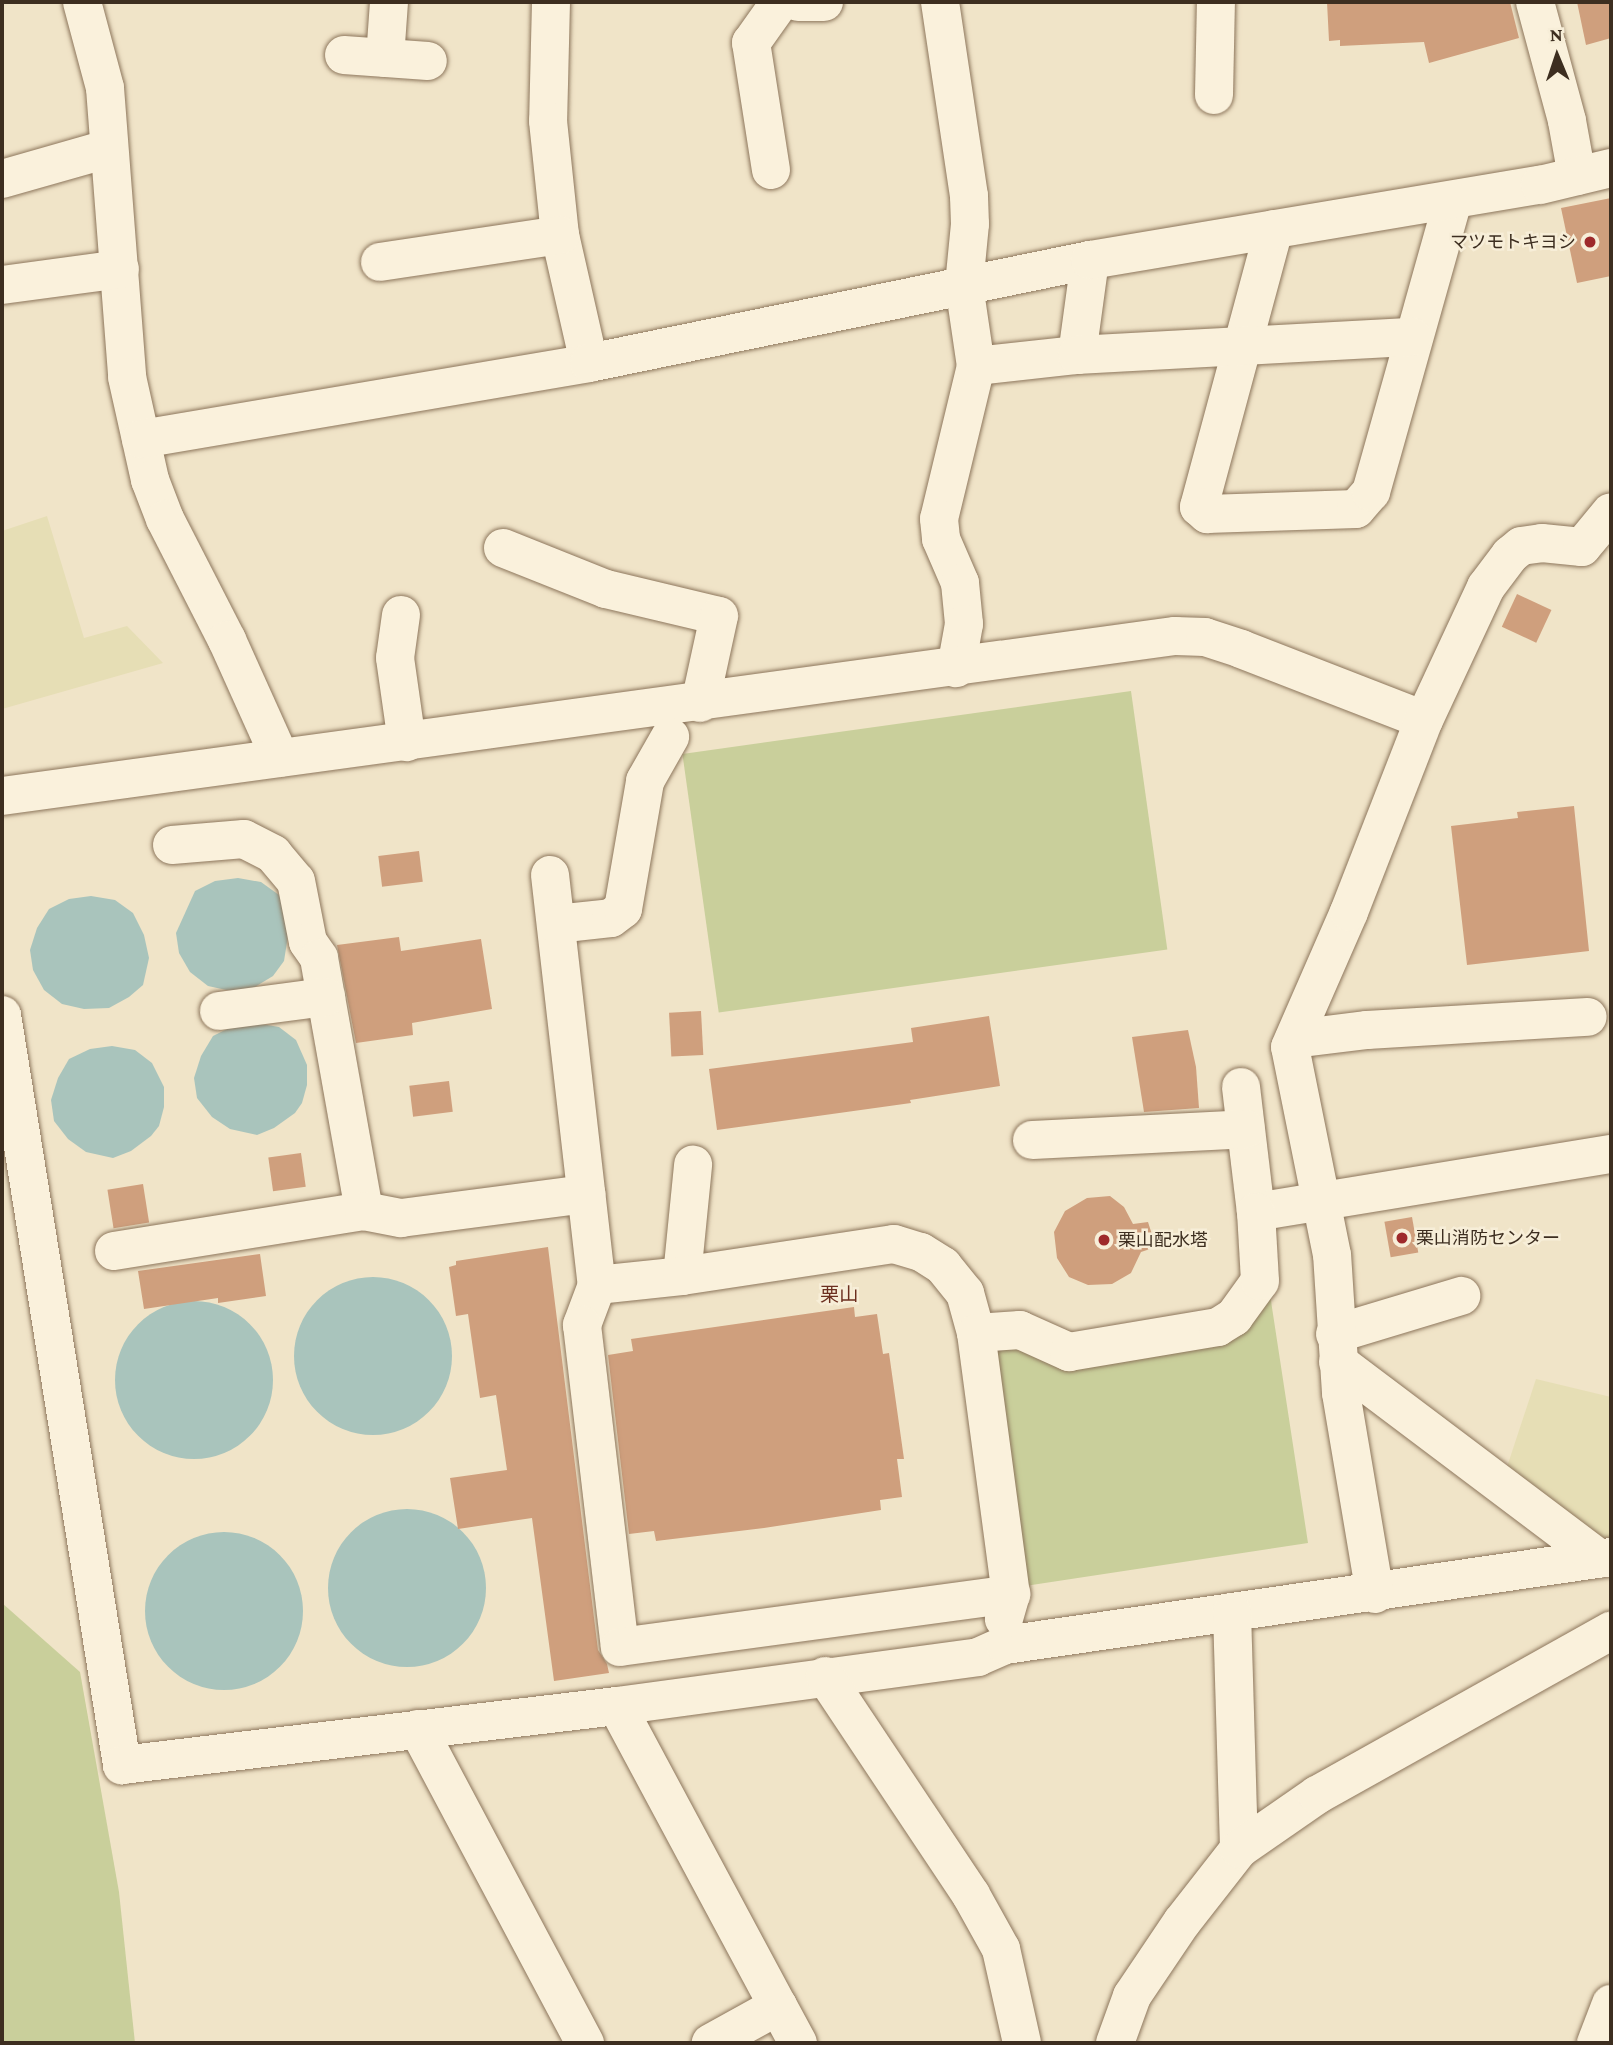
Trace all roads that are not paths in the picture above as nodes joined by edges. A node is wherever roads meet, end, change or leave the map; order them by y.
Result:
1 (82, 2) edge
2 (389, 2) edge
3 (551, 2) edge
4 (780, 2) edge
5 (798, 2) edge
6 (824, 2) edge
7 (940, 2) edge
8 (1216, 2) edge
9 (1535, 2) edge
10 (344, 55) dead end
11 (385, 58) junction
12 (428, 61) dead end
13 (1214, 95) dead end
14 (107, 149) junction
15 (771, 170) dead end
16 (1594, 172) edge
17 (2, 179) edge
18 (1452, 200) junction
19 (1273, 229) junction
20 (560, 235) junction
21 (1090, 260) junction
22 (380, 262) dead end
23 (120, 269) junction
24 (2, 285) edge
25 (964, 285) junction
26 (1413, 337) junction
27 (1244, 344) junction
28 (1077, 355) junction
29 (589, 363) junction
30 (976, 366) junction
31 (141, 439) junction
32 (1611, 512) edge
33 (503, 548) dead end
34 (401, 615) dead end
35 (956, 668) junction
36 (700, 703) junction
37 (1423, 720) junction
38 (670, 737) dead end
39 (407, 742) junction
40 (280, 758) junction
41 (2, 796) edge
42 (172, 845) dead end
43 (550, 875) dead end
44 (556, 924) junction
45 (326, 997) junction
46 (219, 1011) dead end
47 (2, 1015) edge
48 (1588, 1017) dead end
49 (1294, 1039) junction
50 (1241, 1087) dead end
51 (1246, 1129) junction
52 (1032, 1140) dead end
53 (1611, 1154) edge
54 (693, 1165) dead end
55 (586, 1194) junction
56 (1322, 1203) junction
57 (365, 1211) junction
58 (1256, 1212) junction
59 (114, 1251) dead end
60 (681, 1276) junction
61 (597, 1285) junction
62 (1461, 1296) dead end
63 (976, 1334) junction
64 (1337, 1348) junction
65 (1605, 1558) edge
66 (1011, 1594) junction
67 (1375, 1594) junction
68 (1232, 1612) junction
69 (1611, 1631) edge
70 (1005, 1645) junction
71 (825, 1676) junction
72 (617, 1706) junction
73 (418, 1729) junction
74 (1239, 1849) junction
75 (1611, 2004) edge
76 (778, 2006) junction
77 (585, 2043) edge
78 (711, 2043) edge
79 (798, 2043) edge
80 (1022, 2043) edge
81 (1115, 2043) edge
82 (1596, 2043) edge

1 - 14 street
2 - 11 street
3 - 20 street
4 - 15 street
5 - 6 street
7 - 25 street
8 - 13 street
9 - 16 street
10 - 11 street
11 - 12 street
14 - 17 street
14 - 23 street
16 - 18 street
18 - 19 street
18 - 26 street
19 - 21 street
19 - 27 street
20 - 22 street
20 - 29 street
21 - 25 street
21 - 28 street
23 - 24 street
23 - 31 street
25 - 29 street
25 - 30 street
26 - 27 street
26 - 27 street
27 - 28 street
28 - 30 street
29 - 31 street
30 - 35 street
31 - 40 street
32 - 37 street
33 - 36 street
34 - 39 street
35 - 36 street
35 - 37 street
36 - 39 street
37 - 49 street
38 - 44 street
39 - 40 street
40 - 41 street
42 - 45 street
43 - 44 street
44 - 55 street
45 - 46 street
45 - 57 street
47 - 73 street
48 - 49 street
49 - 56 street
50 - 51 street
51 - 52 street
51 - 58 street
53 - 56 street
54 - 60 street
55 - 57 street
55 - 61 street
56 - 58 street
56 - 64 street
57 - 59 street
58 - 63 street
60 - 61 street
60 - 63 street
61 - 66 street
62 - 64 street
63 - 66 street
64 - 65 street
64 - 67 street
65 - 67 street
66 - 70 street
67 - 68 street
68 - 70 street
68 - 74 street
69 - 74 street
70 - 71 street
71 - 72 street
71 - 80 street
72 - 73 street
72 - 76 street
73 - 77 street
74 - 81 street
75 - 82 street
76 - 78 street
76 - 79 street

